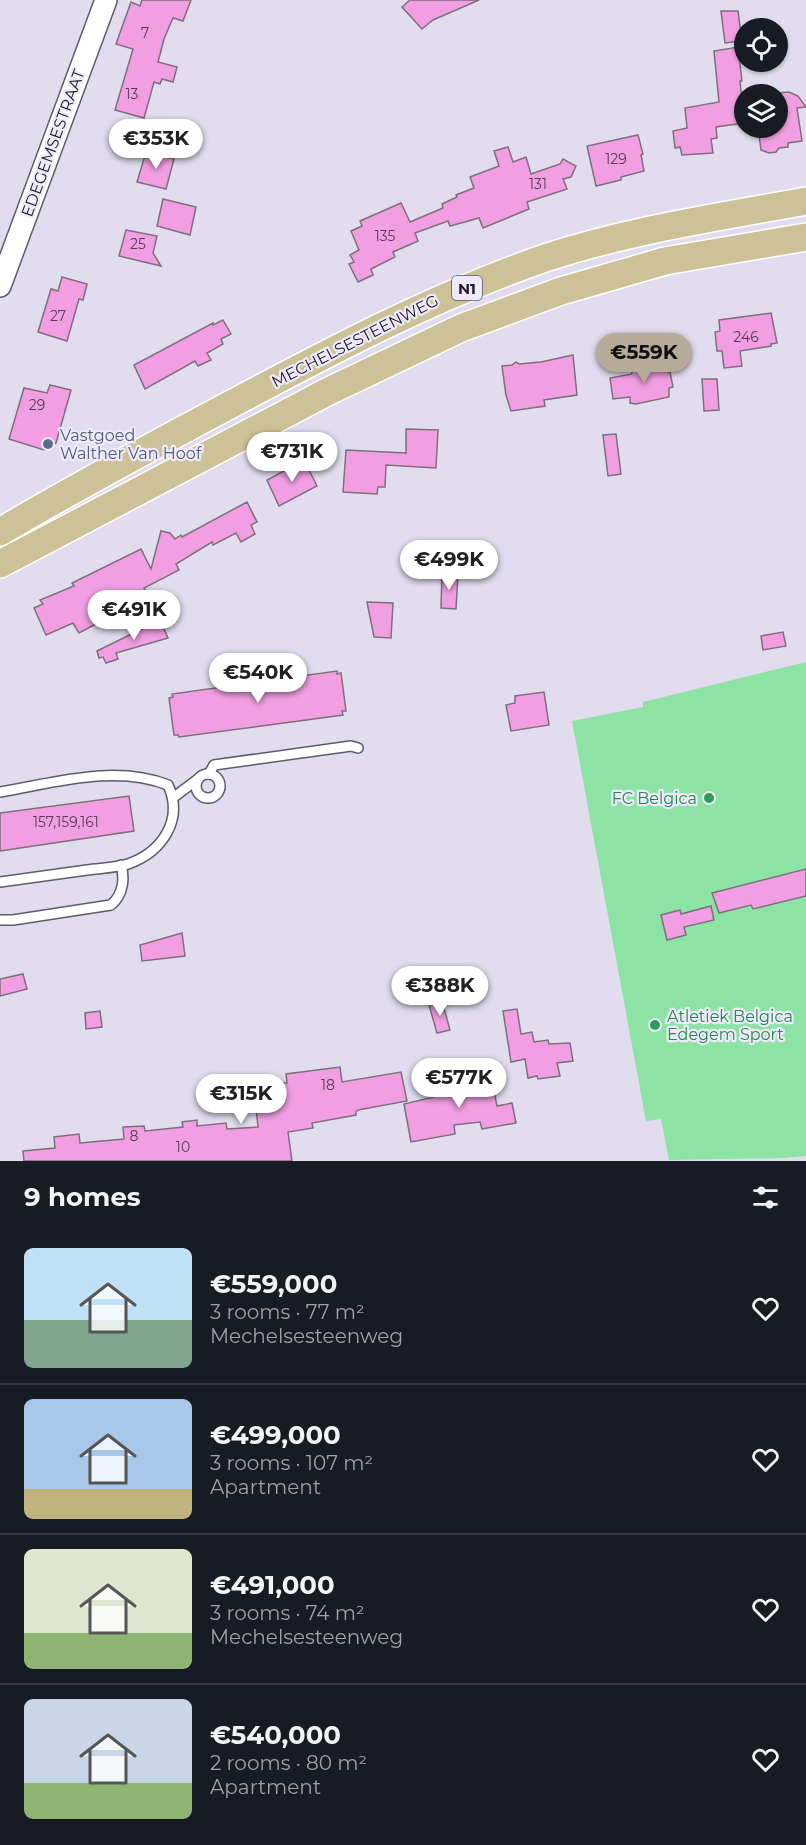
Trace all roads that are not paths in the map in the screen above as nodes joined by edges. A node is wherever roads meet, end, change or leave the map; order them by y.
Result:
1 (106, 0) edge
2 (806, 201) edge
3 (806, 237) edge
4 (0, 286) edge
5 (0, 532) edge
6 (0, 564) edge
7 (358, 748) dead end
8 (0, 792) edge
9 (174, 797) junction
10 (121, 865) junction
11 (0, 882) edge
12 (0, 920) edge

1 - 4 street, EDEGEMSESTRAAT
2 - 5 main road, MECHELSESTEENWEG / N1
3 - 6 main road, MECHELSESTEENWEG / N1
7 - 9 lane
8 - 9 lane
9 - 10 lane
10 - 11 lane
10 - 12 lane

